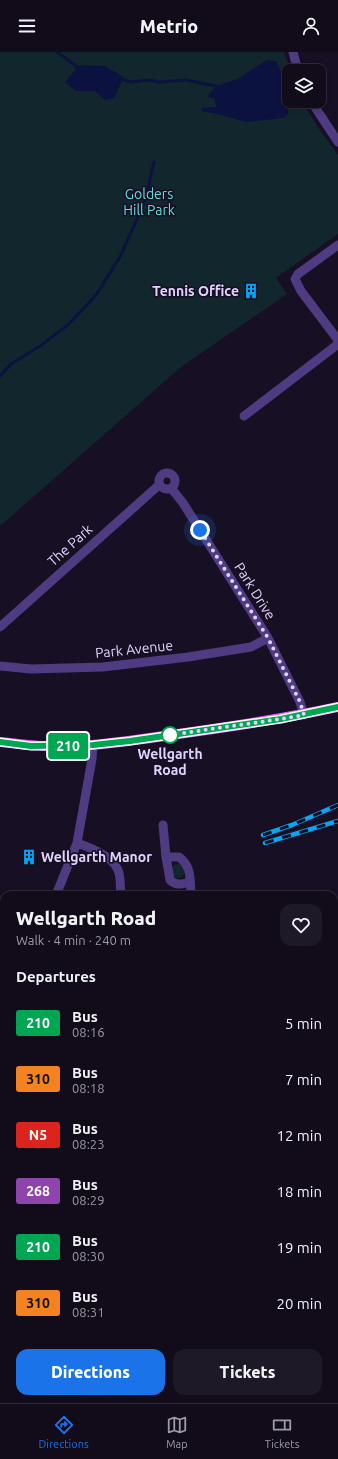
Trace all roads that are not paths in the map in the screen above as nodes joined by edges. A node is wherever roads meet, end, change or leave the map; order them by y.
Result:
1 (293, 52) edge
2 (296, 64) edge
3 (315, 108) edge
4 (338, 142) edge
5 (338, 245) edge
6 (338, 340) edge
7 (338, 344) edge
8 (244, 416) dead end
9 (167, 473) joint
10 (165, 487) junction
11 (0, 628) edge
12 (268, 638) junction
13 (0, 666) edge
14 (338, 707) edge
15 (304, 715) junction
16 (0, 742) edge
17 (93, 745) junction
18 (162, 824) dead end
19 (77, 843) junction
20 (166, 857) junction
21 (190, 882) junction
22 (58, 891) edge
23 (121, 891) edge
24 (191, 891) edge

1 - 2 street
3 - 4 street
5 - 6 street
7 - 8 street
9 - 10 street, The Park
9 - 10 street, Park Drive
10 - 11 street, The Park
10 - 12 street, Park Drive
12 - 13 street, Park Avenue
12 - 15 street, Park Drive
14 - 15 main road
15 - 17 main road
16 - 17 main road
17 - 19 street
18 - 20 street
19 - 22 street
19 - 23 street
20 - 21 street
20 - 21 street
21 - 24 street

